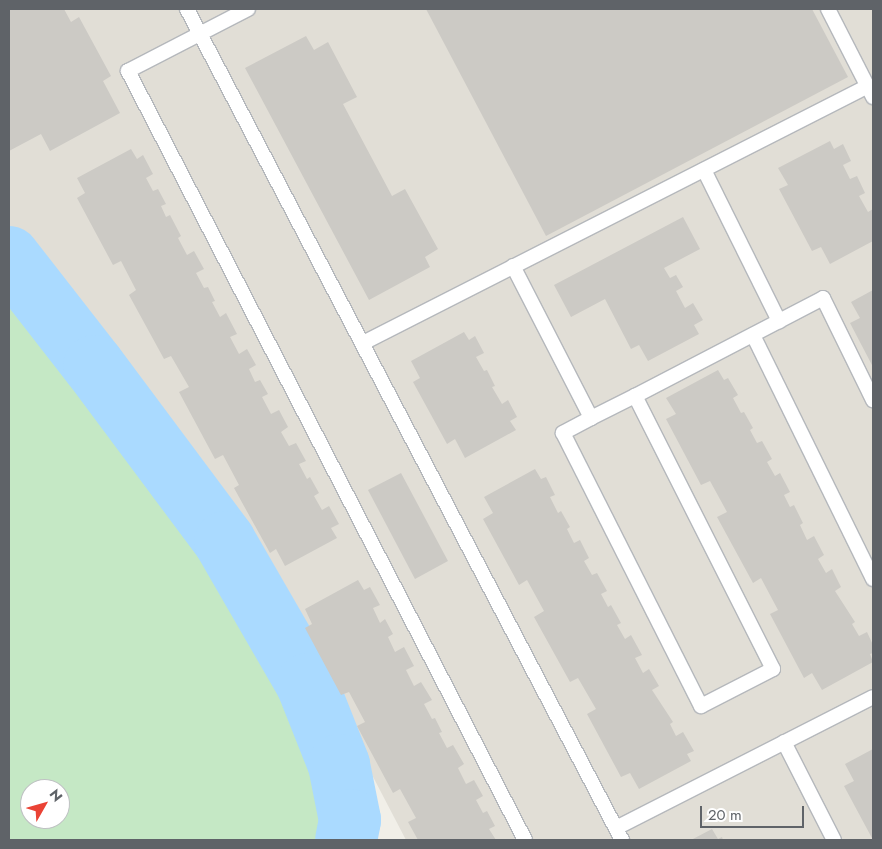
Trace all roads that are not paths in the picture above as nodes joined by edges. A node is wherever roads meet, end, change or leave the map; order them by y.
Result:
1 (187, 9) edge
2 (248, 9) edge
3 (828, 9) edge
4 (200, 34) junction
5 (871, 92) edge
6 (704, 170) junction
7 (513, 266) junction
8 (779, 321) junction
9 (752, 335) junction
10 (363, 343) junction
11 (635, 396) junction
12 (873, 400) edge
13 (590, 418) junction
14 (873, 579) edge
15 (873, 697) edge
16 (784, 742) junction
17 (619, 834) edge
18 (831, 839) edge
19 (525, 840) edge

1 - 4 lane
2 - 4 lane
3 - 5 lane
4 - 10 lane
4 - 19 lane
5 - 6 lane
6 - 7 lane
6 - 8 lane
7 - 10 lane
7 - 13 lane
8 - 9 lane
8 - 12 lane
9 - 11 lane
9 - 14 lane
10 - 17 lane
11 - 13 lane
11 - 13 lane
15 - 16 lane
16 - 17 lane
16 - 18 lane

